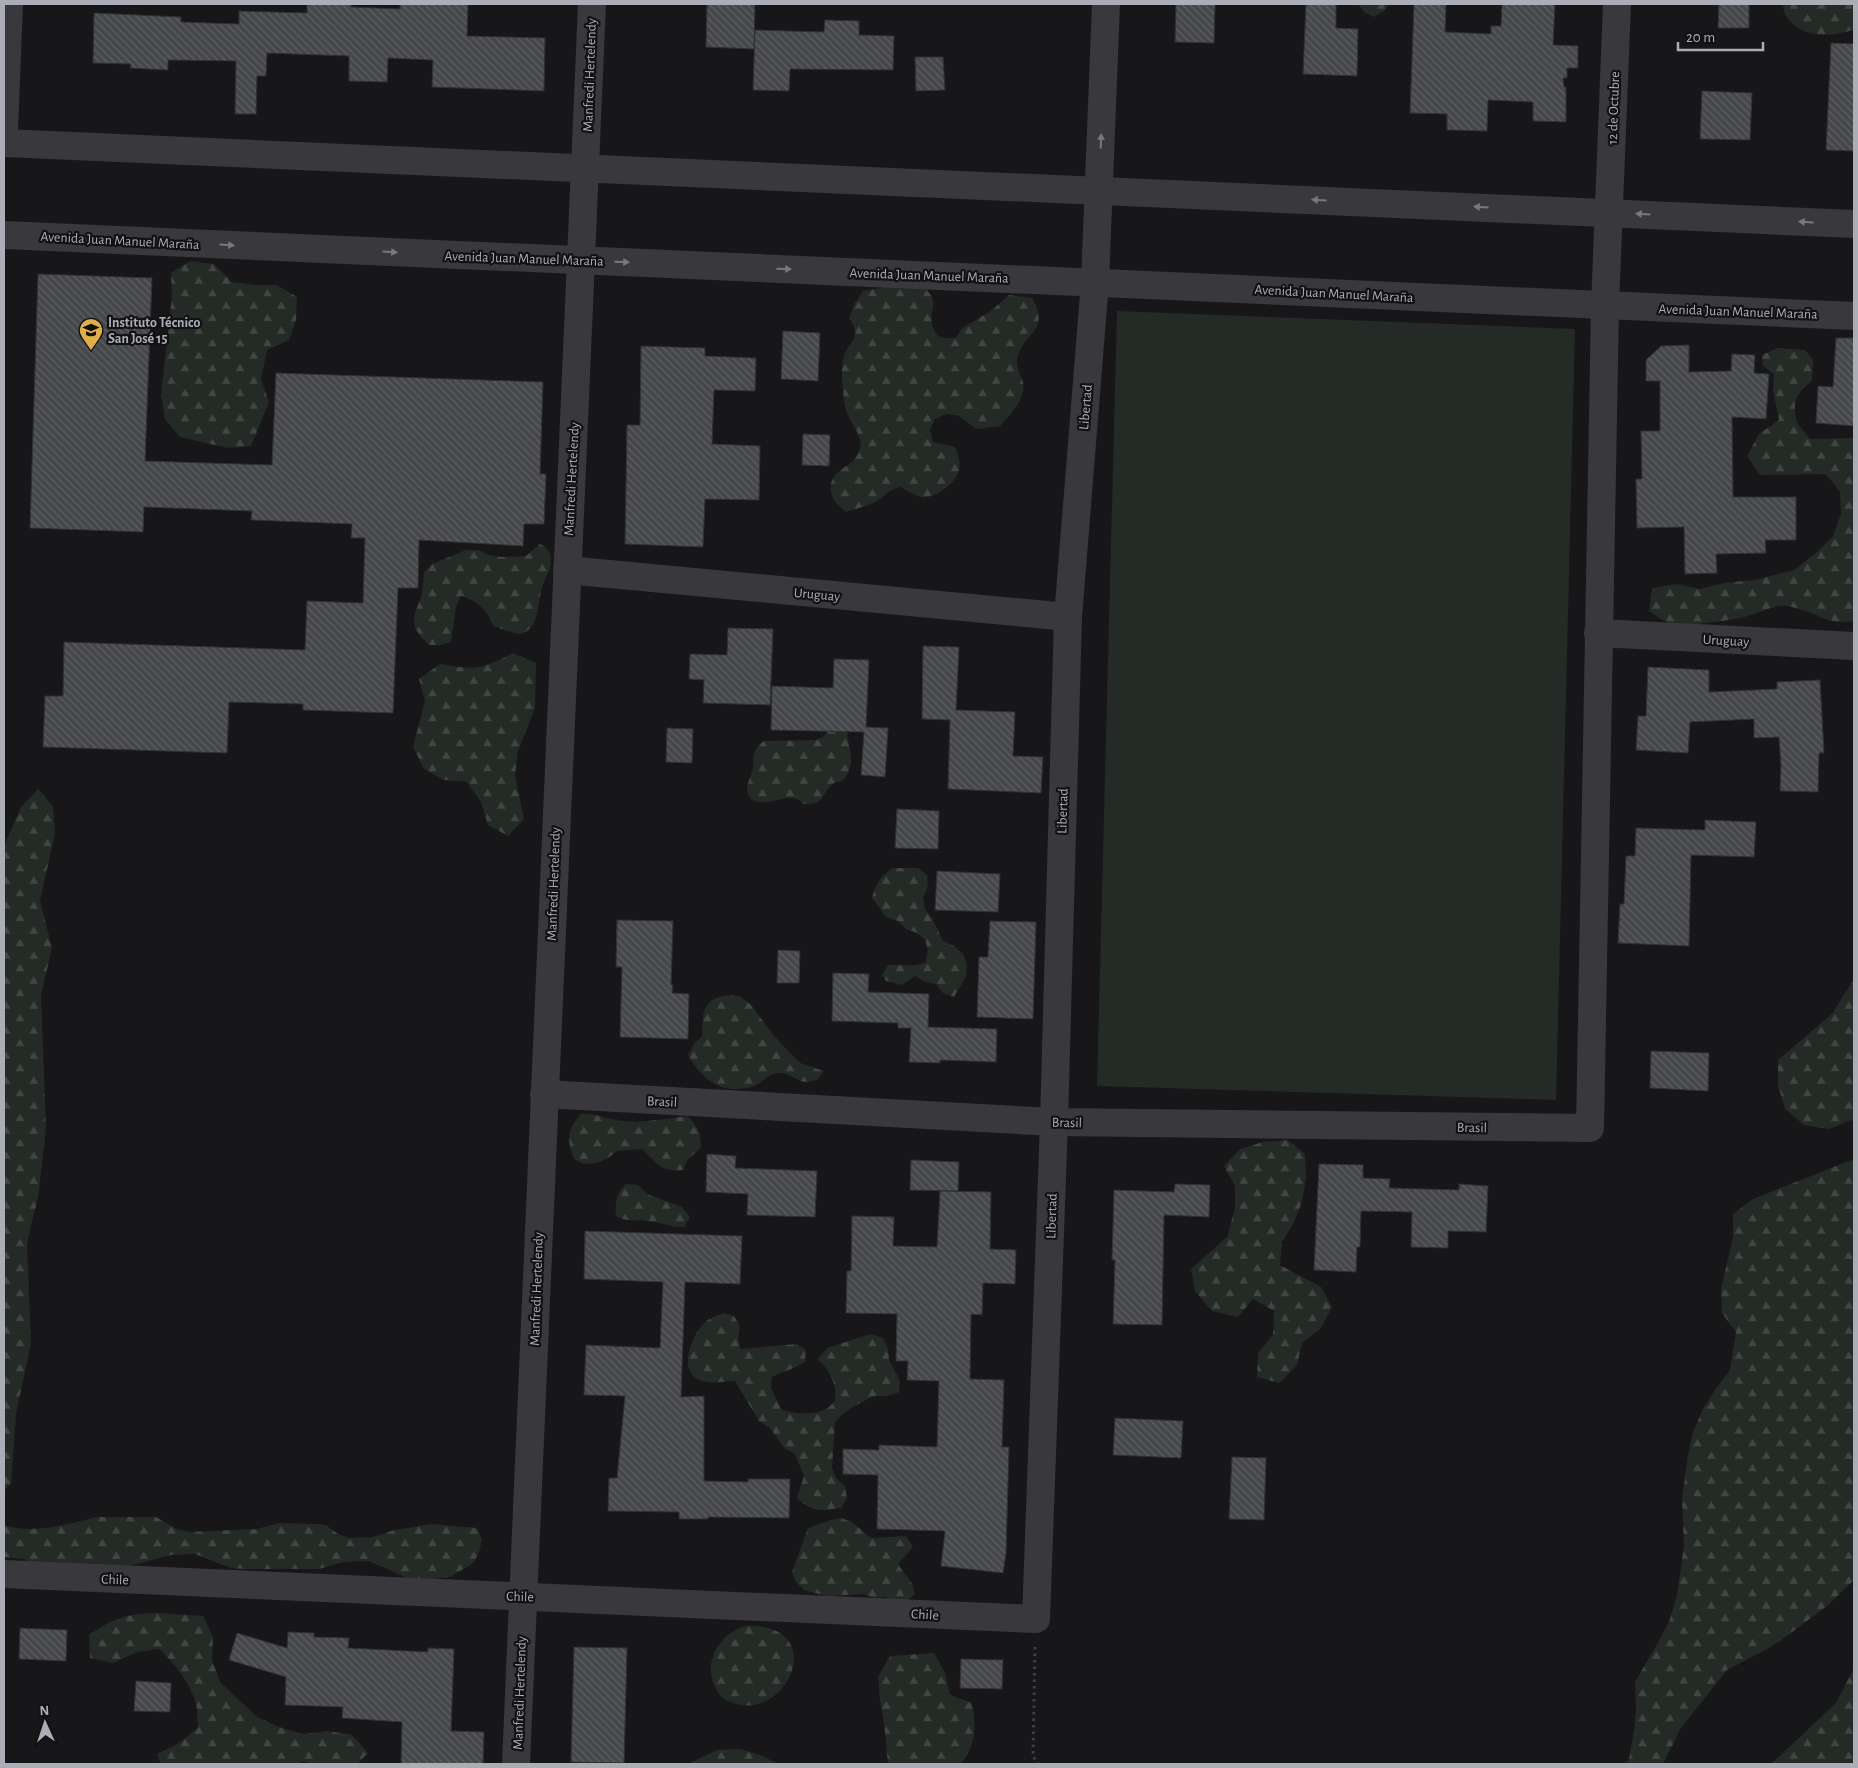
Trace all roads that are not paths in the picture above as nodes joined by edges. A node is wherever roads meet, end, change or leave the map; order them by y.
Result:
1 (9, 4) edge
2 (592, 4) edge
3 (1106, 4) edge
4 (1617, 4) edge
5 (4, 130) edge
6 (4, 143) edge
7 (585, 167) junction
8 (1100, 190) junction
9 (1608, 213) junction
10 (1854, 224) edge
11 (4, 235) edge
12 (581, 261) junction
13 (1095, 282) junction
14 (1605, 306) junction
15 (1854, 316) edge
16 (567, 570) junction
17 (1068, 617) junction
18 (1598, 633) junction
19 (1854, 646) edge
20 (544, 1094) junction
21 (1054, 1122) junction
22 (1590, 1128) joint
23 (4, 1574) edge
24 (523, 1596) junction
25 (1036, 1619) joint
26 (516, 1764) edge

1 - 5 street
2 - 7 street, Manfredi Hertelendy
8 -> 3 street, Libertad
4 - 9 street, 12 de Octubre
6 - 7 street
7 - 8 street
7 - 12 street, Manfredi Hertelendy
9 -> 8 street
8 - 13 street, Libertad
10 -> 9 street
9 - 14 street, 12 de Octubre
11 -> 12 street, Avenida Juan Manuel Maraña
12 -> 13 street, Avenida Juan Manuel Maraña
12 - 16 street, Manfredi Hertelendy
13 - 14 street, Avenida Juan Manuel Maraña
13 - 17 street, Libertad
14 - 15 street, Avenida Juan Manuel Maraña
14 - 18 street, 12 de Octubre
16 - 17 street, Uruguay
16 - 20 street, Manfredi Hertelendy
17 - 21 street, Libertad
18 - 19 street, Uruguay
18 - 22 street, 12 de Octubre
20 - 21 street, Brasil
20 - 24 street, Manfredi Hertelendy
21 - 22 street, Brasil
21 - 25 street, Libertad
23 - 24 street, Chile
24 - 25 street, Chile
24 - 26 street, Manfredi Hertelendy

